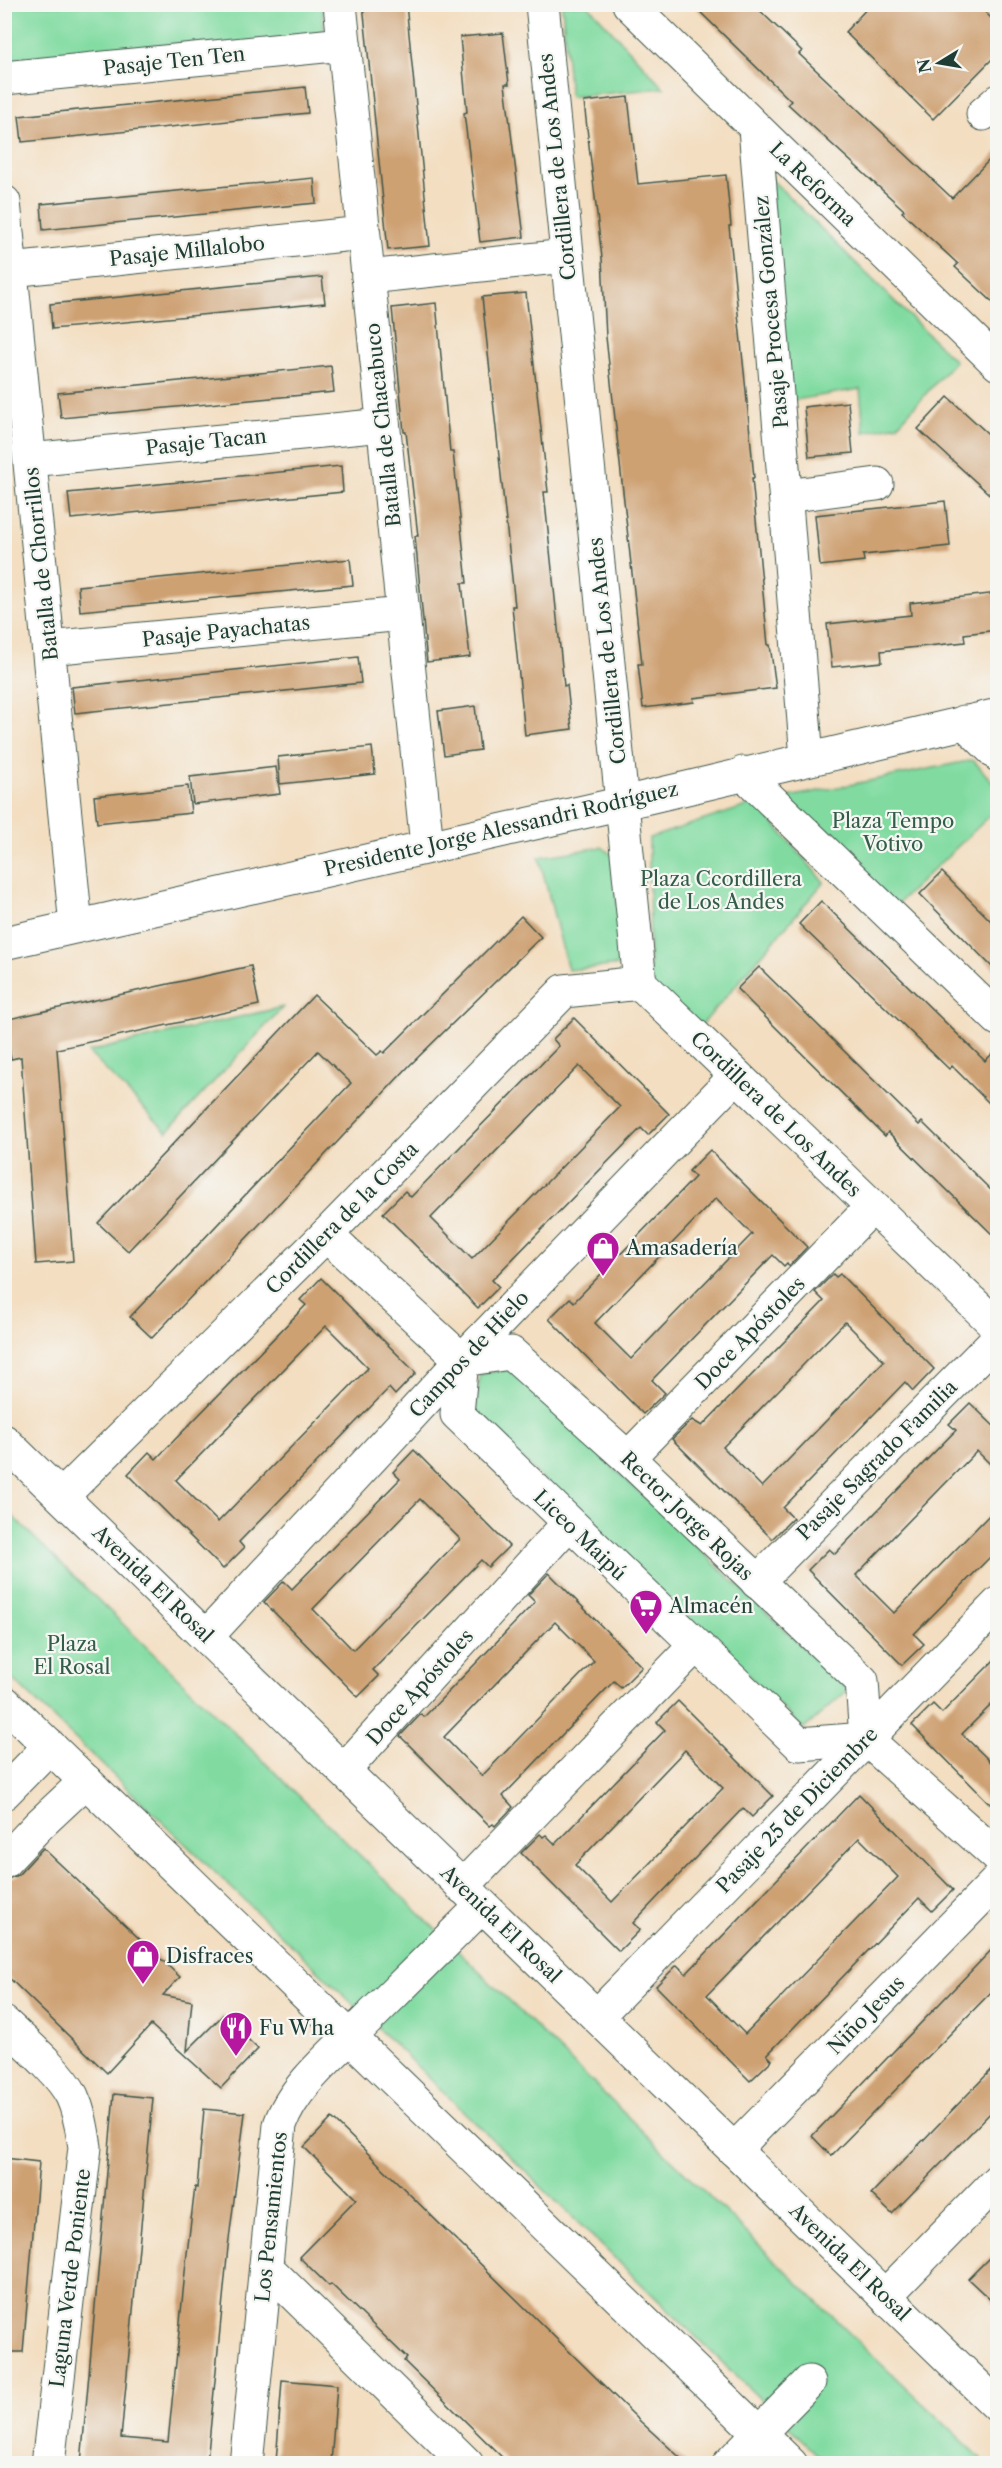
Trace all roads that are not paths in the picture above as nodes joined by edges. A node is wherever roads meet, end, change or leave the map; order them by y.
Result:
1 (340, 4) edge
2 (542, 4) edge
3 (629, 4) edge
4 (344, 44) junction
5 (4, 78) edge
6 (755, 128) junction
7 (4, 202) edge
8 (363, 233) junction
9 (566, 256) junction
10 (11, 270) junction
11 (368, 277) junction
12 (998, 364) edge
13 (383, 425) junction
14 (30, 460) junction
15 (877, 484) dead end
16 (786, 496) junction
17 (403, 614) junction
18 (49, 648) junction
19 (998, 715) edge
20 (964, 723) junction
21 (998, 755) edge
22 (807, 758) junction
23 (743, 773) junction
24 (623, 803) junction
25 (427, 846) junction
26 (76, 926) junction
27 (4, 943) edge
28 (640, 983) junction
29 (998, 1019) edge
30 (736, 1076) junction
31 (872, 1207) junction
32 (326, 1234) junction
33 (998, 1327) edge
34 (998, 1338) edge
35 (462, 1360) junction
36 (4, 1442) edge
37 (628, 1458) junction
38 (63, 1496) junction
39 (568, 1524) junction
40 (757, 1582) junction
41 (998, 1604) edge
42 (207, 1636) junction
43 (695, 1646) junction
44 (4, 1702) edge
45 (866, 1739) junction
46 (50, 1746) junction
47 (344, 1770) junction
48 (86, 1781) junction
49 (4, 1793) edge
50 (998, 1857) edge
51 (4, 1862) edge
52 (998, 1880) edge
53 (472, 1896) junction
54 (597, 2016) junction
55 (4, 2023) edge
56 (350, 2037) junction
57 (734, 2150) junction
58 (998, 2180) edge
59 (266, 2267) junction
60 (885, 2296) junction
61 (809, 2382) dead end
62 (998, 2406) edge
63 (759, 2432) junction
64 (435, 2449) edge
65 (48, 2463) edge
66 (246, 2463) edge
67 (467, 2463) edge
68 (729, 2463) edge
69 (791, 2463) edge

1 - 4 street, Batalla de Chacabuco
2 - 9 street, Cordillera de Los Andes
3 - 6 street, La Reforma
4 - 5 street, Pasaje Ten Ten
4 - 8 street, Batalla de Chacabuco
6 - 12 street, La Reforma
6 - 16 street, Pasaje Procesa González
7 - 10 street, Batalla de Chorrillos
8 - 10 street, Pasaje Millalobo
8 - 11 street, Batalla de Chacabuco
9 - 11 street
9 - 24 street, Cordillera de Los Andes
10 - 14 street, Batalla de Chorrillos
11 - 13 street, Batalla de Chacabuco
13 - 14 street, Pasaje Tacan
13 - 17 street, Batalla de Chacabuco
14 - 18 street, Batalla de Chorrillos
15 - 16 street
16 - 22 street, Pasaje Procesa González
17 - 18 street, Pasaje Payachatas
17 - 25 street, Batalla de Chacabuco
18 - 26 street, Batalla de Chorrillos
19 - 20 street, Presidente Jorge Alessandri Rodríguez
20 - 21 street
20 - 22 street, Presidente Jorge Alessandri Rodríguez
22 - 23 street, Presidente Jorge Alessandri Rodríguez
23 - 24 street, Presidente Jorge Alessandri Rodríguez
23 - 29 street
24 - 25 street, Presidente Jorge Alessandri Rodríguez
24 - 28 street, Cordillera de Los Andes
25 - 26 street, Presidente Jorge Alessandri Rodríguez
26 - 27 street, Presidente Jorge Alessandri Rodríguez
28 - 30 street, Cordillera de Los Andes
28 - 32 street, Cordillera de la Costa
30 - 31 street, Cordillera de Los Andes
30 - 35 street, Campos de Hielo
31 - 33 street, Cordillera de Los Andes
31 - 37 street, Doce Apóstoles
32 - 35 street
32 - 38 street, Cordillera de la Costa
34 - 40 street, Pasaje Sagrado Familia
35 - 37 street, Rector Jorge Rojas
35 - 39 street, Liceo Maipú
35 - 42 street, Campos de Hielo
36 - 38 street, Avenida El Rosal
37 - 40 street, Rector Jorge Rojas
38 - 42 street, Avenida El Rosal
39 - 43 street, Liceo Maipú
39 - 47 street, Doce Apóstoles
40 - 45 street, Rector Jorge Rojas
41 - 45 street, Pasaje 25 de Diciembre
42 - 47 street, Avenida El Rosal
43 - 45 street, Liceo Maipú
43 - 53 street
44 - 46 street
45 - 50 street
45 - 54 street, Pasaje 25 de Diciembre
46 - 48 street
46 - 49 street
47 - 53 street, Avenida El Rosal
48 - 51 street
48 - 56 street
52 - 57 street, Niño Jesus
53 - 54 street, Avenida El Rosal
53 - 56 street, Los Pensamientos
54 - 57 street, Avenida El Rosal
55 - 65 street, Laguna Verde Poniente
56 - 59 street, Los Pensamientos
56 - 63 street
57 - 60 street, Avenida El Rosal
58 - 60 street
59 - 64 street
59 - 66 street, Los Pensamientos
60 - 62 street, Avenida El Rosal
61 - 63 street
63 - 68 street
63 - 69 street
64 - 67 street

